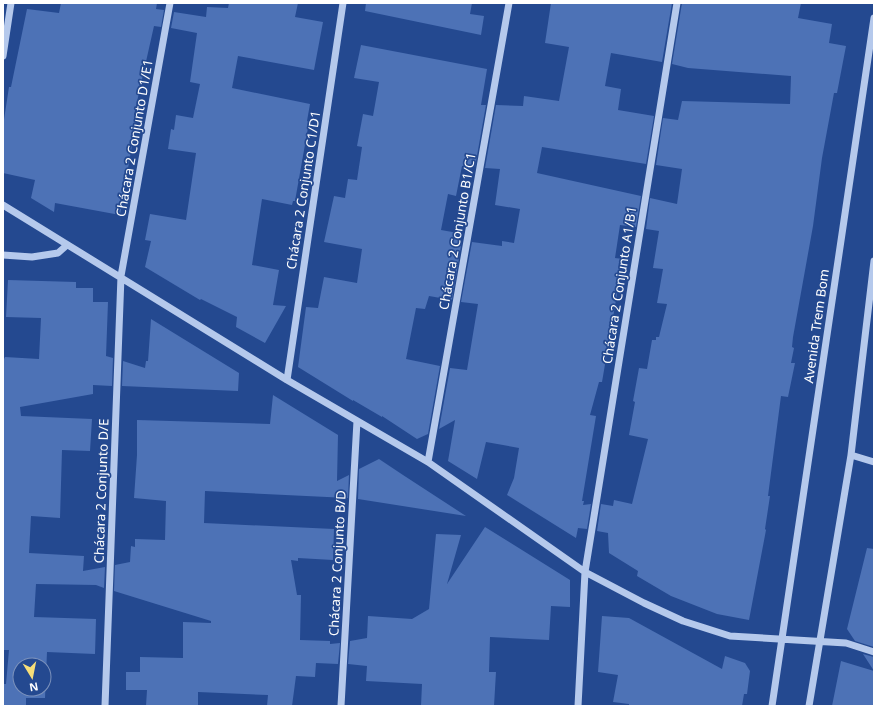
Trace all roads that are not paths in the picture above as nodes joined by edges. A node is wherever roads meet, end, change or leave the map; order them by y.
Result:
1 (11, 3) edge
2 (170, 3) edge
3 (343, 3) edge
4 (509, 3) edge
5 (677, 3) edge
6 (874, 18) edge
7 (3, 56) edge
8 (3, 205) edge
9 (67, 245) junction
10 (3, 255) edge
11 (874, 261) edge
12 (121, 276) junction
13 (287, 380) junction
14 (357, 421) junction
15 (851, 454) junction
16 (428, 462) junction
17 (874, 462) edge
18 (585, 572) junction
19 (782, 638) junction
20 (820, 640) junction
21 (874, 652) edge
22 (105, 706) edge
23 (341, 706) edge
24 (578, 706) edge
25 (772, 706) edge
26 (809, 706) edge

1 - 7 street
2 - 12 street, Chácara 2 Conjunto D1/E1
3 - 13 street, Chácara 2 Conjunto C1/D1
4 - 16 street, Chácara 2 Conjunto B1/C1
5 - 18 street, Chácara 2 Conjunto A1/B1
6 - 19 street, Avenida Trem Bom
8 - 9 street
9 - 10 street
9 - 12 street
11 - 15 street
12 - 13 street
12 - 22 street, Chácara 2 Conjunto D/E
13 - 14 street
14 - 16 street
14 - 23 street, Chácara 2 Conjunto B/D
15 - 17 street
15 - 20 street
16 - 18 street
18 - 19 street
18 - 24 street, Chácara 2 Conjunto A1/B1
19 - 20 street
19 - 25 street, Avenida Trem Bom
20 - 21 street
20 - 26 street

